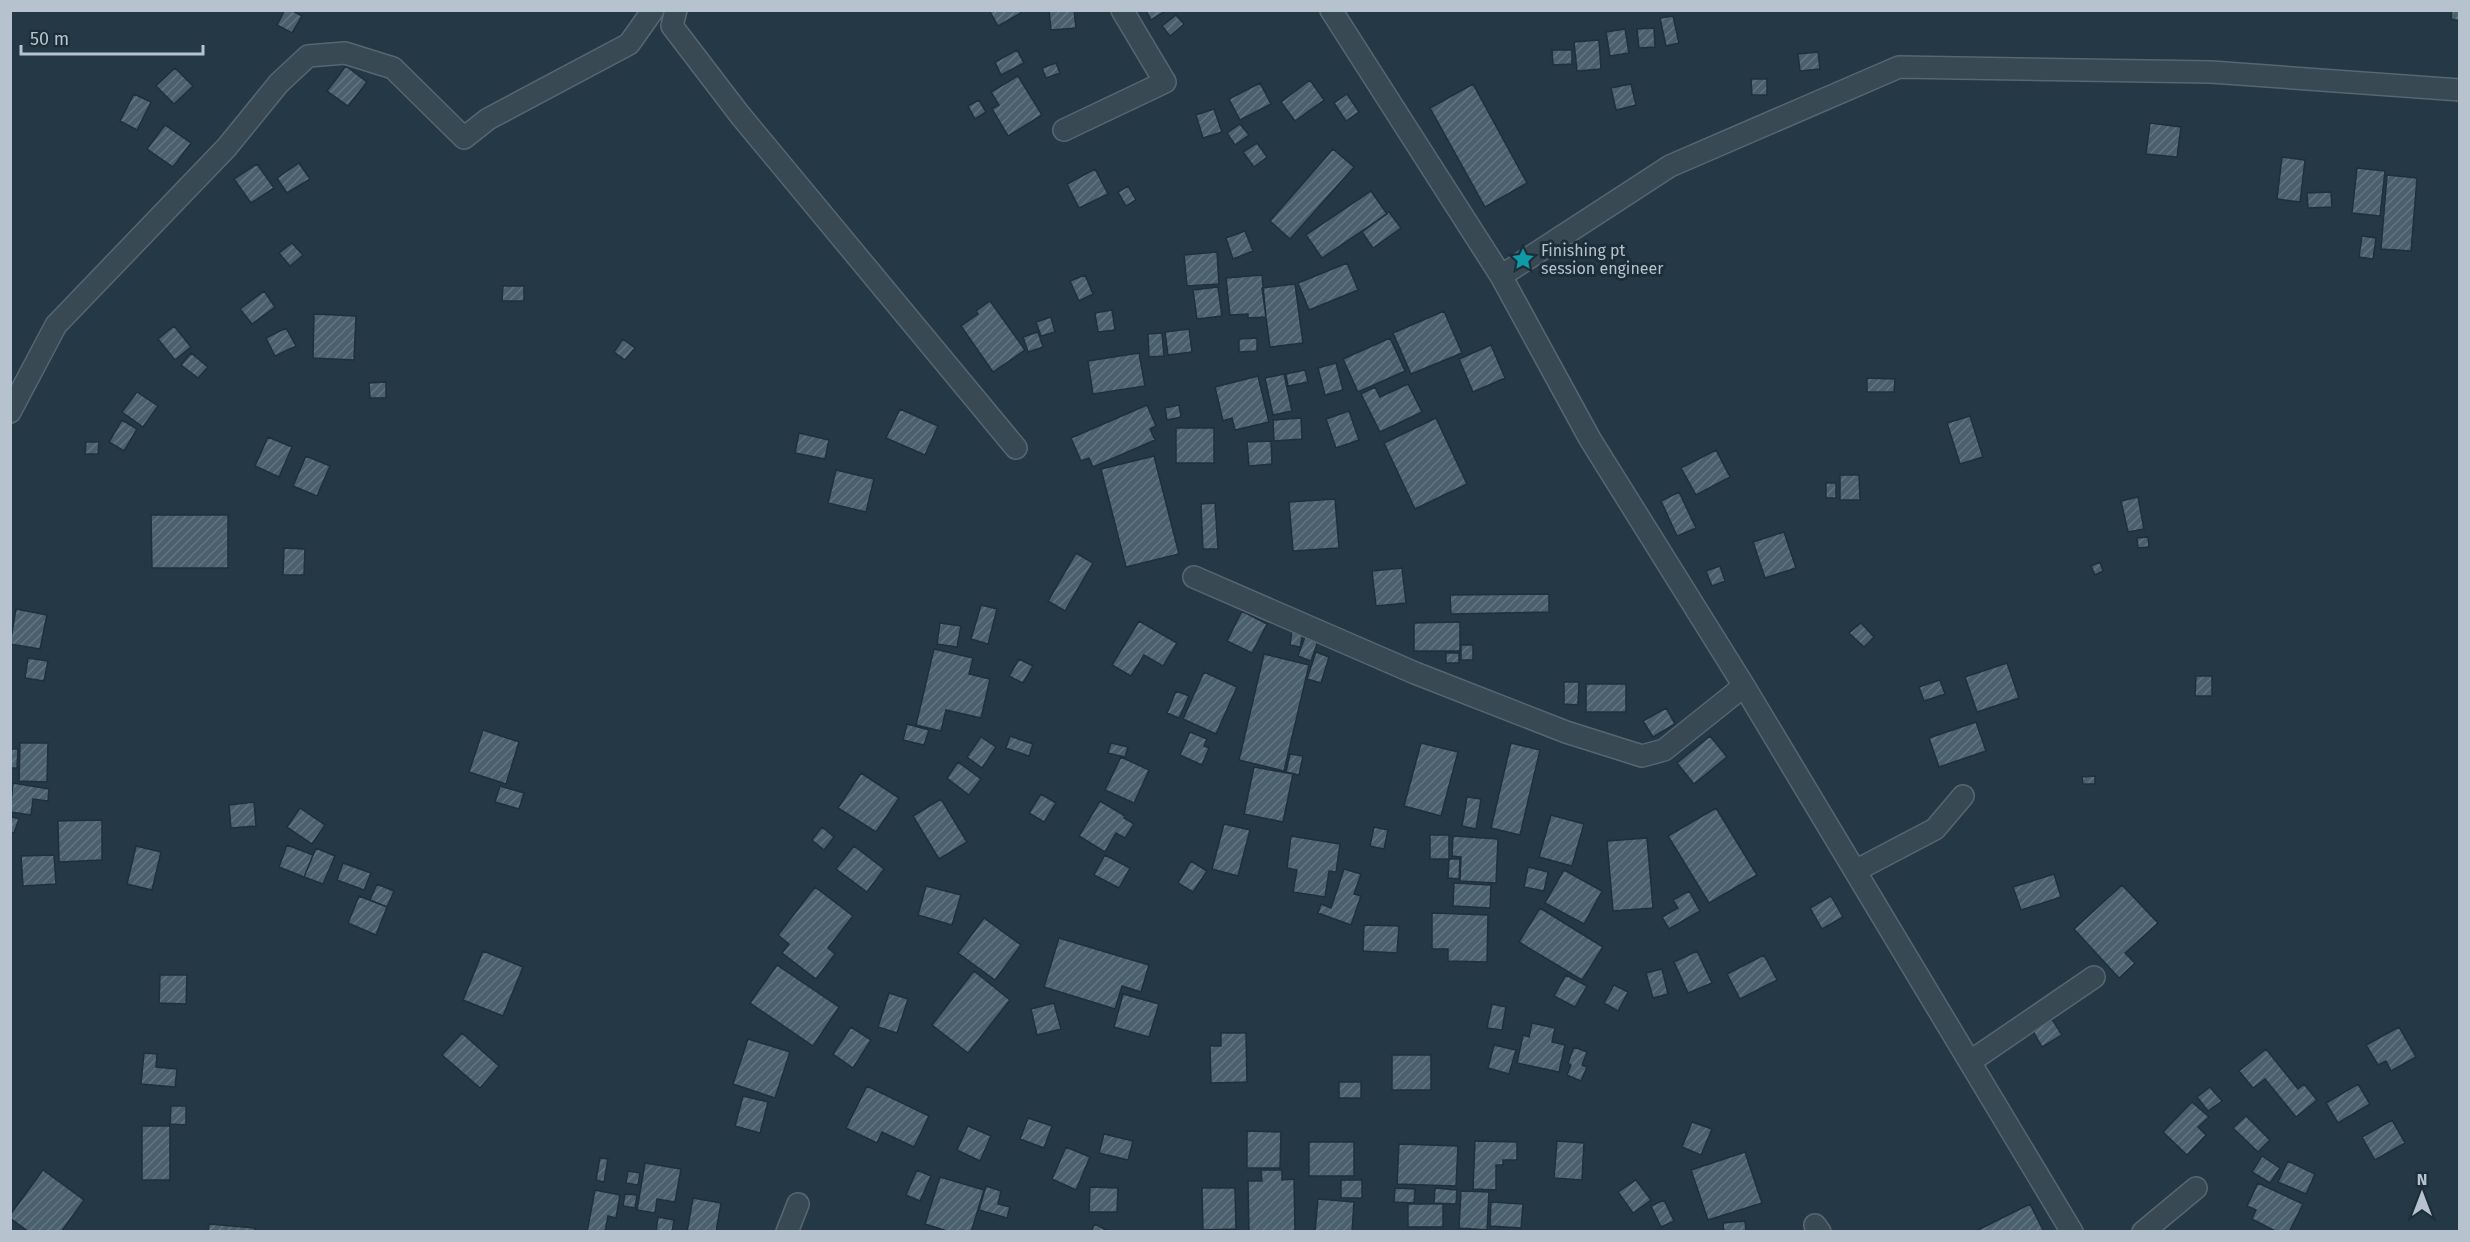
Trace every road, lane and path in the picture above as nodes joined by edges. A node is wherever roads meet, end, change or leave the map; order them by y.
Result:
1 (655, 10) edge
2 (1122, 10) edge
3 (1331, 10) edge
4 (674, 18) edge
5 (2460, 90) edge
6 (1064, 130) dead end
7 (1501, 276) junction
8 (10, 412) edge
9 (1016, 448) dead end
10 (1194, 577) dead end
11 (1743, 686) junction
12 (1963, 796) dead end
13 (1855, 871) junction
14 (2094, 977) dead end
15 (1971, 1062) junction
16 (2196, 1188) dead end
17 (798, 1204) dead end
18 (787, 1232) edge
19 (2072, 1232) edge
20 (2143, 1232) edge

1 - 4 street
1 - 8 street
2 - 6 street
3 - 7 street
4 - 9 street
5 - 7 street
7 - 11 street
10 - 11 street
11 - 13 street
12 - 13 street
13 - 15 street
14 - 15 street
15 - 19 street
16 - 20 street
17 - 18 street

